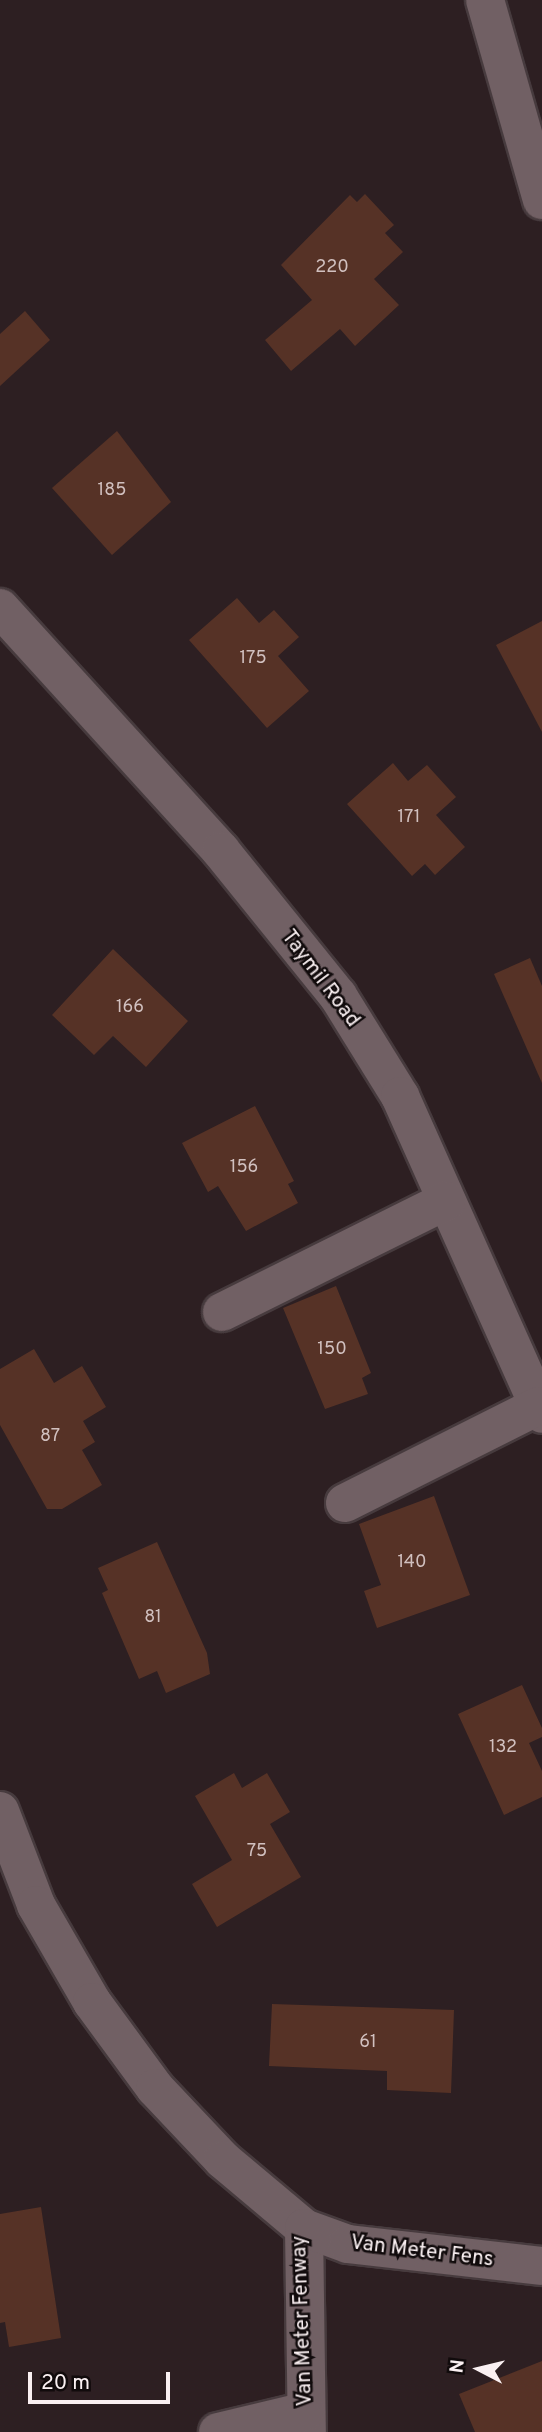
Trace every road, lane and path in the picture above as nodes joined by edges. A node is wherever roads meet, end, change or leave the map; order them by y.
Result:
1 (485, 0) edge
2 (542, 200) edge
3 (0, 608) edge
4 (446, 1201) junction
5 (222, 1312) dead end
6 (540, 1410) edge
7 (345, 1503) dead end
8 (0, 1811) edge
9 (304, 2228) junction
10 (542, 2266) edge
11 (307, 2422) edge
12 (218, 2432) edge

1 - 2 street
3 - 4 street, Taymil Road
4 - 5 street
4 - 6 street, Taymil Road
6 - 7 street
8 - 9 street, Van Meter Fenway
9 - 10 street, Van Meter Fens
9 - 11 street, Van Meter Fenway
11 - 12 street

